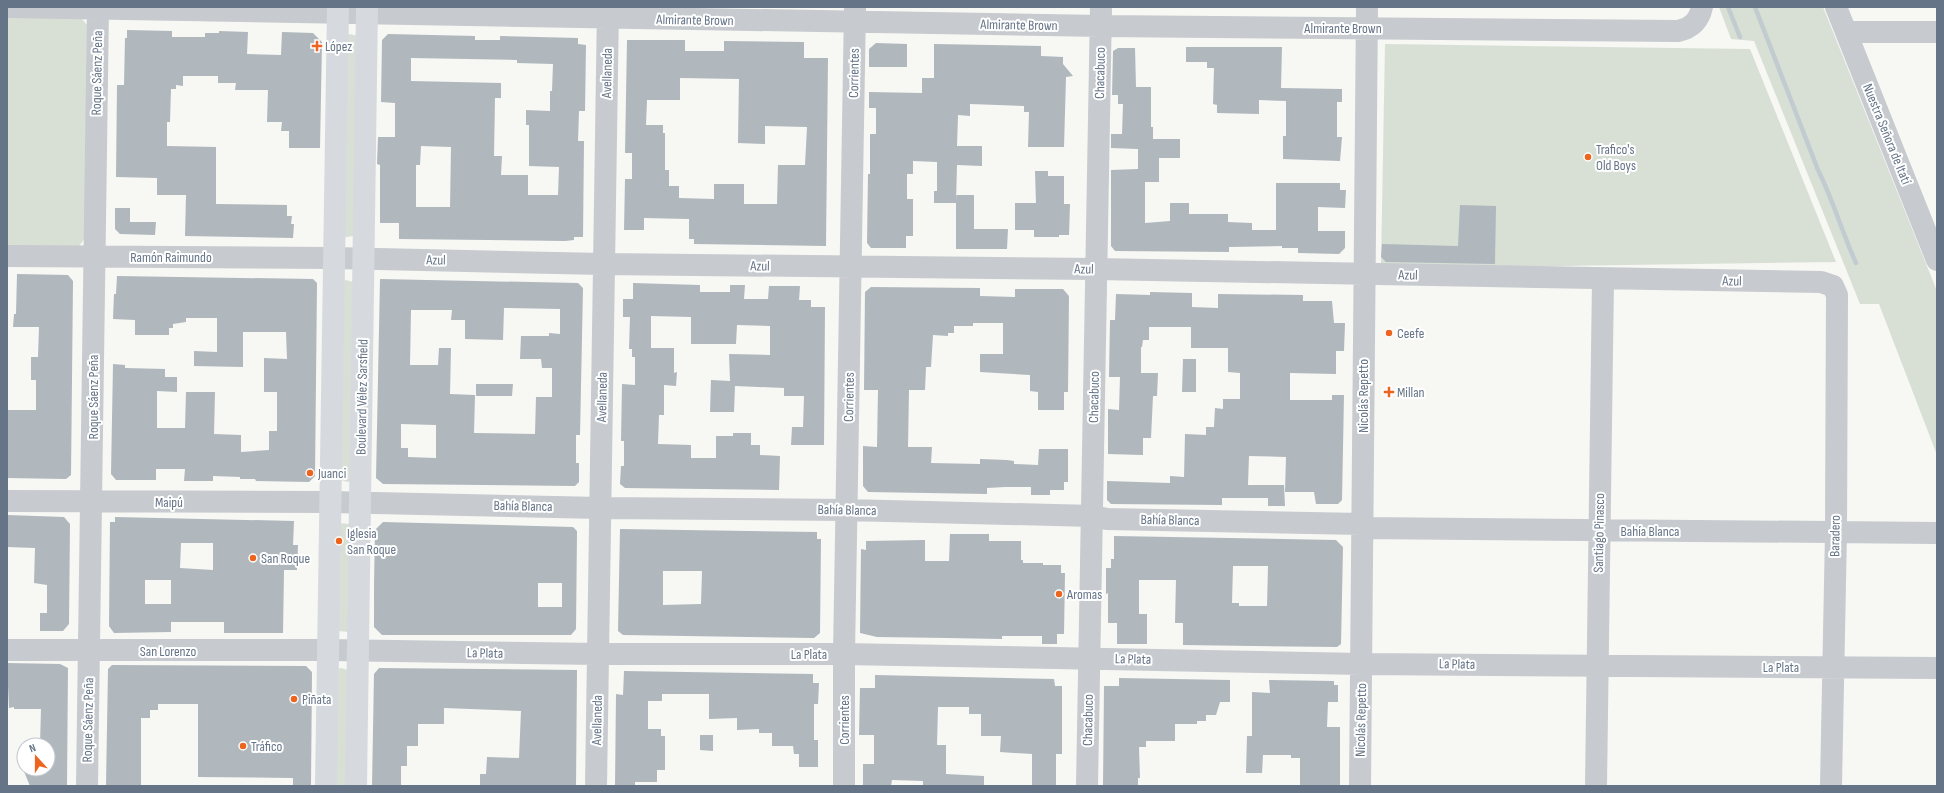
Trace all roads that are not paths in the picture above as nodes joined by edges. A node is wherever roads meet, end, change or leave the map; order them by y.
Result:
1 (7, 7) edge
2 (1836, 7) edge
3 (98, 8) edge
4 (338, 10) edge
5 (367, 10) edge
6 (608, 13) edge
7 (855, 14) edge
8 (1700, 14) edge
9 (1101, 17) edge
10 (1367, 18) edge
11 (1846, 32) junction
12 (1937, 32) edge
13 (7, 256) edge
14 (94, 257) junction
15 (334, 258) junction
16 (364, 259) junction
17 (1937, 260) edge
18 (603, 264) junction
19 (851, 266) junction
20 (1096, 269) junction
21 (1364, 275) junction
22 (1603, 279) junction
23 (1833, 286) joint
24 (7, 501) edge
25 (92, 502) junction
26 (330, 502) junction
27 (360, 503) junction
28 (601, 508) junction
29 (847, 510) junction
30 (1093, 516) junction
31 (1362, 526) junction
32 (1598, 531) junction
33 (1836, 532) junction
34 (1937, 533) edge
35 (7, 650) edge
36 (328, 650) junction
37 (358, 650) junction
38 (88, 651) junction
39 (599, 654) junction
40 (844, 654) junction
41 (1088, 658) junction
42 (1362, 664) junction
43 (1597, 666) junction
44 (1833, 668) junction
45 (1937, 668) edge
46 (87, 786) edge
47 (326, 786) edge
48 (356, 786) edge
49 (596, 786) edge
50 (844, 786) edge
51 (1087, 786) edge
52 (1360, 786) edge
53 (1596, 786) edge
54 (1831, 786) edge

1 - 3 street, Almirante Brown
2 - 11 street, Nuestra Señora de Itatí
3 - 4 street, Almirante Brown
3 - 14 street, Roque Sáenz Peña
4 - 5 street, Almirante Brown
4 - 15 main road
5 - 6 street, Almirante Brown
5 - 16 main road, Boulevard Vélez Sarsfield
6 - 7 street, Almirante Brown
6 - 18 street, Avellaneda
7 - 9 street, Almirante Brown
7 - 19 street, Corrientes
8 - 10 street, Almirante Brown
9 - 10 street, Almirante Brown
9 - 20 street, Chacabuco
10 - 21 street, Nicolás Repetto
11 - 12 street
11 - 17 street, Nuestra Señora de Itatí
13 - 14 street, Ramón Raimundo
14 - 15 street, Ramón Raimundo
14 - 25 street, Roque Sáenz Peña
15 - 16 street, Azul
15 - 26 main road
16 - 18 street, Azul
16 - 27 main road, Boulevard Vélez Sarsfield
18 - 19 street, Azul
18 - 28 street, Avellaneda
19 - 20 street, Azul
19 - 29 street, Corrientes
20 - 21 street, Azul
20 - 30 street, Chacabuco
21 - 22 street, Azul
21 - 31 street, Nicolás Repetto
22 - 23 street, Azul
22 - 32 street, Santiago Pinasco
23 - 33 street, Baradero
24 - 25 street, Maipú
25 - 26 street, Maipú
25 - 38 street, Roque Sáenz Peña
26 - 27 street, Bahía Blanca
26 - 36 main road
27 - 28 street, Bahía Blanca
27 - 37 main road, Boulevard Vélez Sarsfield
28 - 29 street, Bahía Blanca
28 - 39 street, Avellaneda
29 - 30 street, Bahía Blanca
29 - 40 street, Corrientes
30 - 31 street, Bahía Blanca
30 - 41 street, Chacabuco
31 - 32 street, Bahía Blanca
31 - 42 street, Nicolás Repetto
32 - 33 street, Bahía Blanca
32 - 43 street, Santiago Pinasco
33 - 34 street, Bahía Blanca
33 - 44 street, Baradero
35 - 38 street, San Lorenzo
36 - 37 street, La Plata
36 - 38 street, San Lorenzo
36 - 47 main road
37 - 39 street, La Plata
37 - 48 main road, Boulevard Vélez Sarsfield
38 - 46 street, Roque Sáenz Peña
39 - 40 street, La Plata
39 - 49 street, Avellaneda
40 - 41 street, La Plata
40 - 50 street, Corrientes
41 - 42 street, La Plata
41 - 51 street, Chacabuco
42 - 43 street, La Plata
42 - 52 street, Nicolás Repetto
43 - 44 street, La Plata
43 - 53 street, Santiago Pinasco
44 - 45 street, La Plata
44 - 54 street, Baradero

